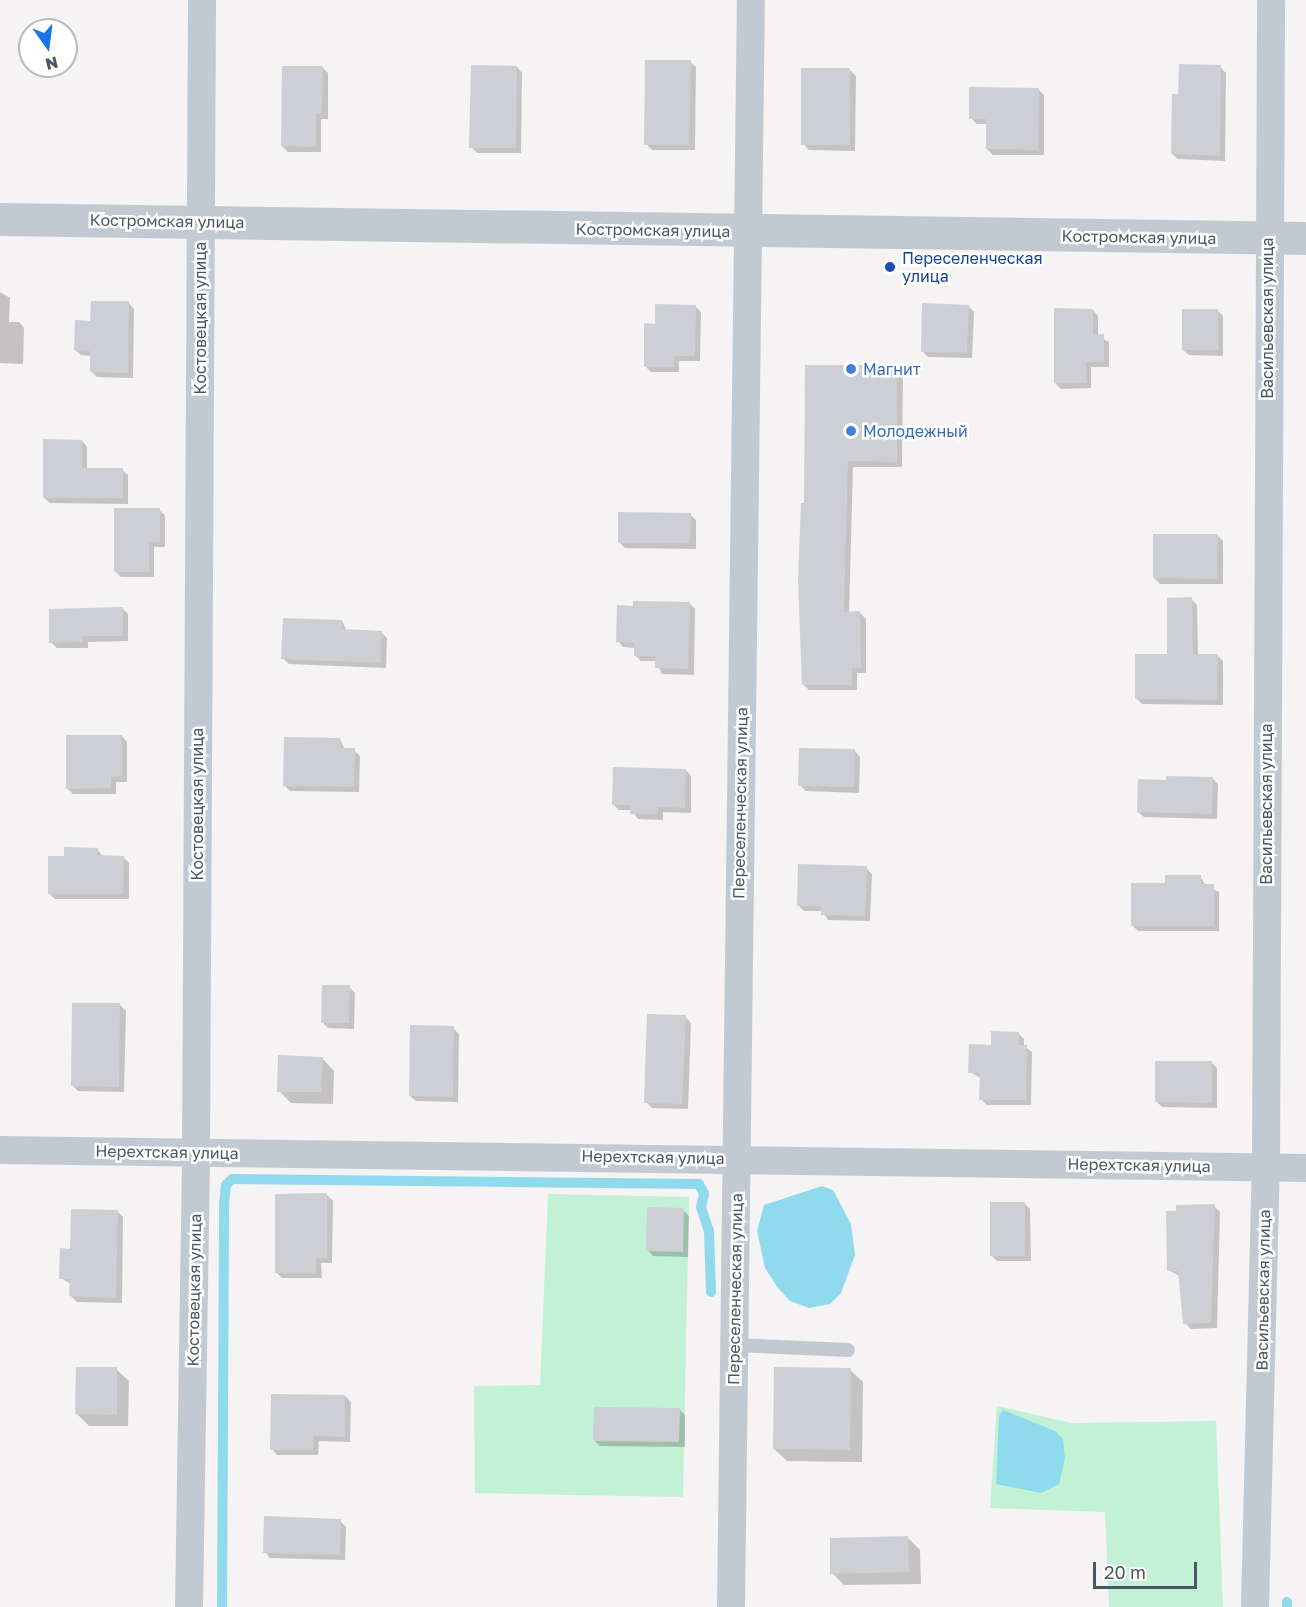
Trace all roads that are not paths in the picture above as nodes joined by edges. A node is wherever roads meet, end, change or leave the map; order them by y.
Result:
1 (202, 0) edge
2 (751, 0) edge
3 (1271, 0) edge
4 (0, 219) edge
5 (200, 221) junction
6 (747, 232) junction
7 (1267, 238) junction
8 (1306, 238) edge
9 (0, 1150) edge
10 (196, 1152) junction
11 (736, 1158) junction
12 (1266, 1168) junction
13 (1306, 1168) edge
14 (734, 1346) junction
15 (848, 1350) dead end
16 (189, 1607) edge
17 (731, 1607) edge
18 (1255, 1607) edge

1 - 5 street, Костовецкая улица
2 - 6 street, Переселенческая улица
3 - 7 street, Васильевская улица
4 - 5 street, Костромская улица
5 - 6 street, Костромская улица
5 - 10 street, Костовецкая улица
6 - 7 street, Костромская улица
6 - 11 street, Переселенческая улица
7 - 8 street, Костромская улица
7 - 12 street, Васильевская улица
9 - 10 street, Нерехтская улица
10 - 11 street, Нерехтская улица
10 - 16 street, Костовецкая улица
11 - 12 street, Нерехтская улица
11 - 14 street, Переселенческая улица
12 - 13 street, Нерехтская улица
12 - 18 street, Васильевская улица
14 - 15 lane
14 - 17 street, Переселенческая улица

